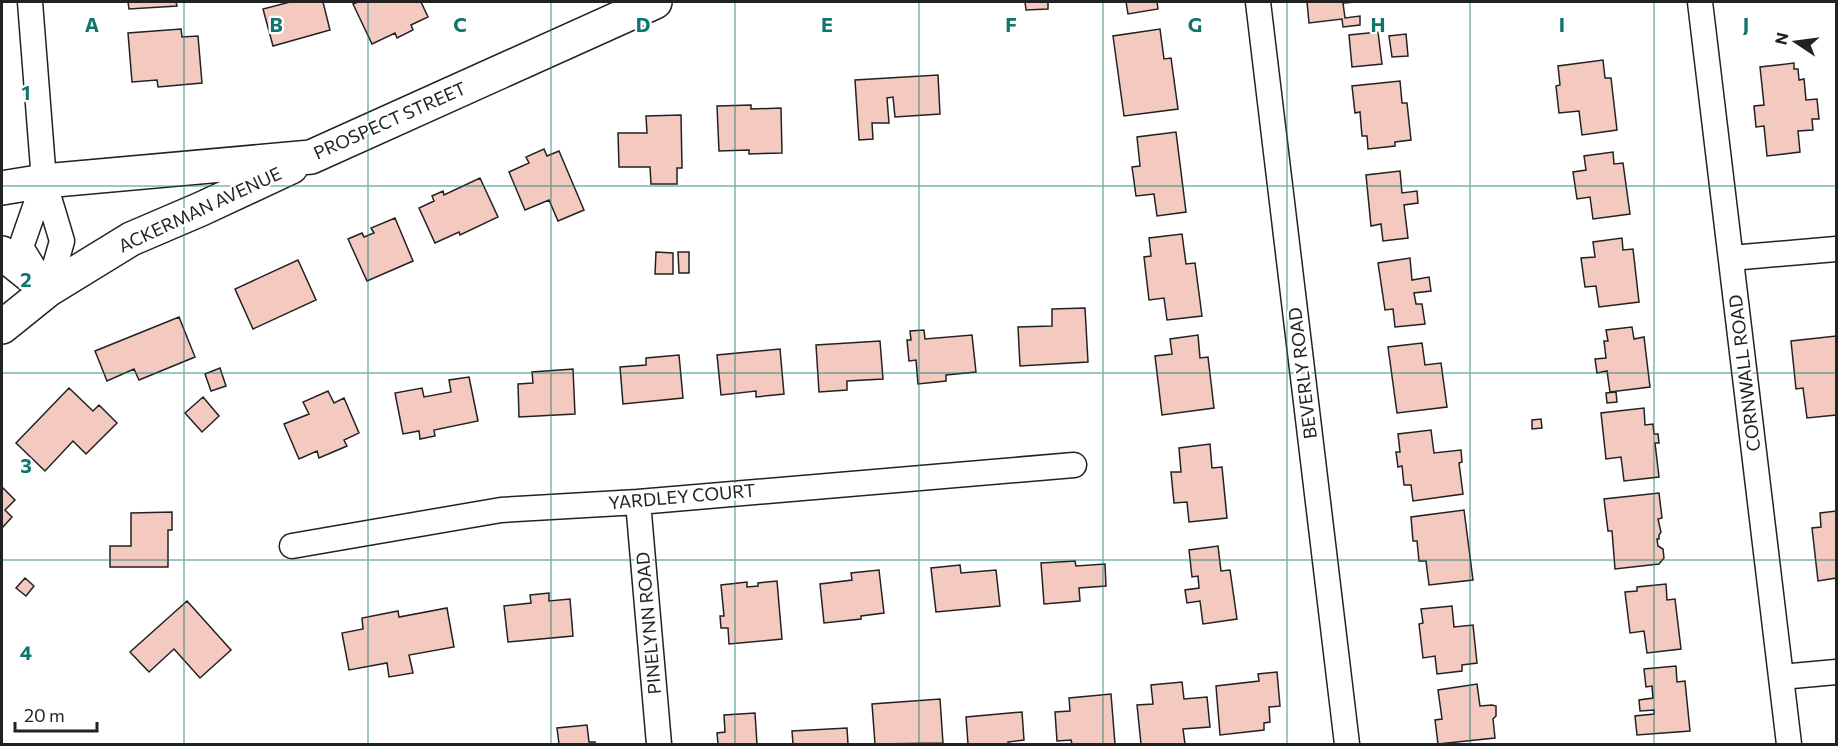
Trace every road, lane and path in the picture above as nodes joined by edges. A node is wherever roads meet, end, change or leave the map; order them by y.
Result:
1 (30, 2) edge
2 (655, 2) edge
3 (1258, 2) edge
4 (1700, 2) edge
5 (311, 157) junction
6 (44, 181) junction
7 (2, 188) edge
8 (1836, 249) edge
9 (2, 253) edge
10 (1731, 258) junction
11 (48, 290) junction
12 (2, 327) edge
13 (1074, 465) dead end
14 (638, 502) junction
15 (291, 546) dead end
16 (1836, 672) edge
17 (1781, 677) junction
18 (659, 744) edge
19 (1347, 744) edge
20 (1789, 744) edge

1 - 6 street
2 - 5 main road, PROSPECT STREET
3 - 19 street, BEVERLY ROAD
4 - 10 street, CORNWALL ROAD
5 - 6 main road, PROSPECT STREET
5 - 11 main road, ACKERMAN AVENUE
6 - 7 main road, PROSPECT STREET
6 - 11 street
6 - 11 street
8 - 10 street
9 - 11 main road
10 - 17 street, CORNWALL ROAD
11 - 12 main road, ACKERMAN AVENUE
13 - 14 street, YARDLEY COURT
14 - 15 street, YARDLEY COURT
14 - 18 street, PINELYNN ROAD
16 - 17 street
17 - 20 street, CORNWALL ROAD

